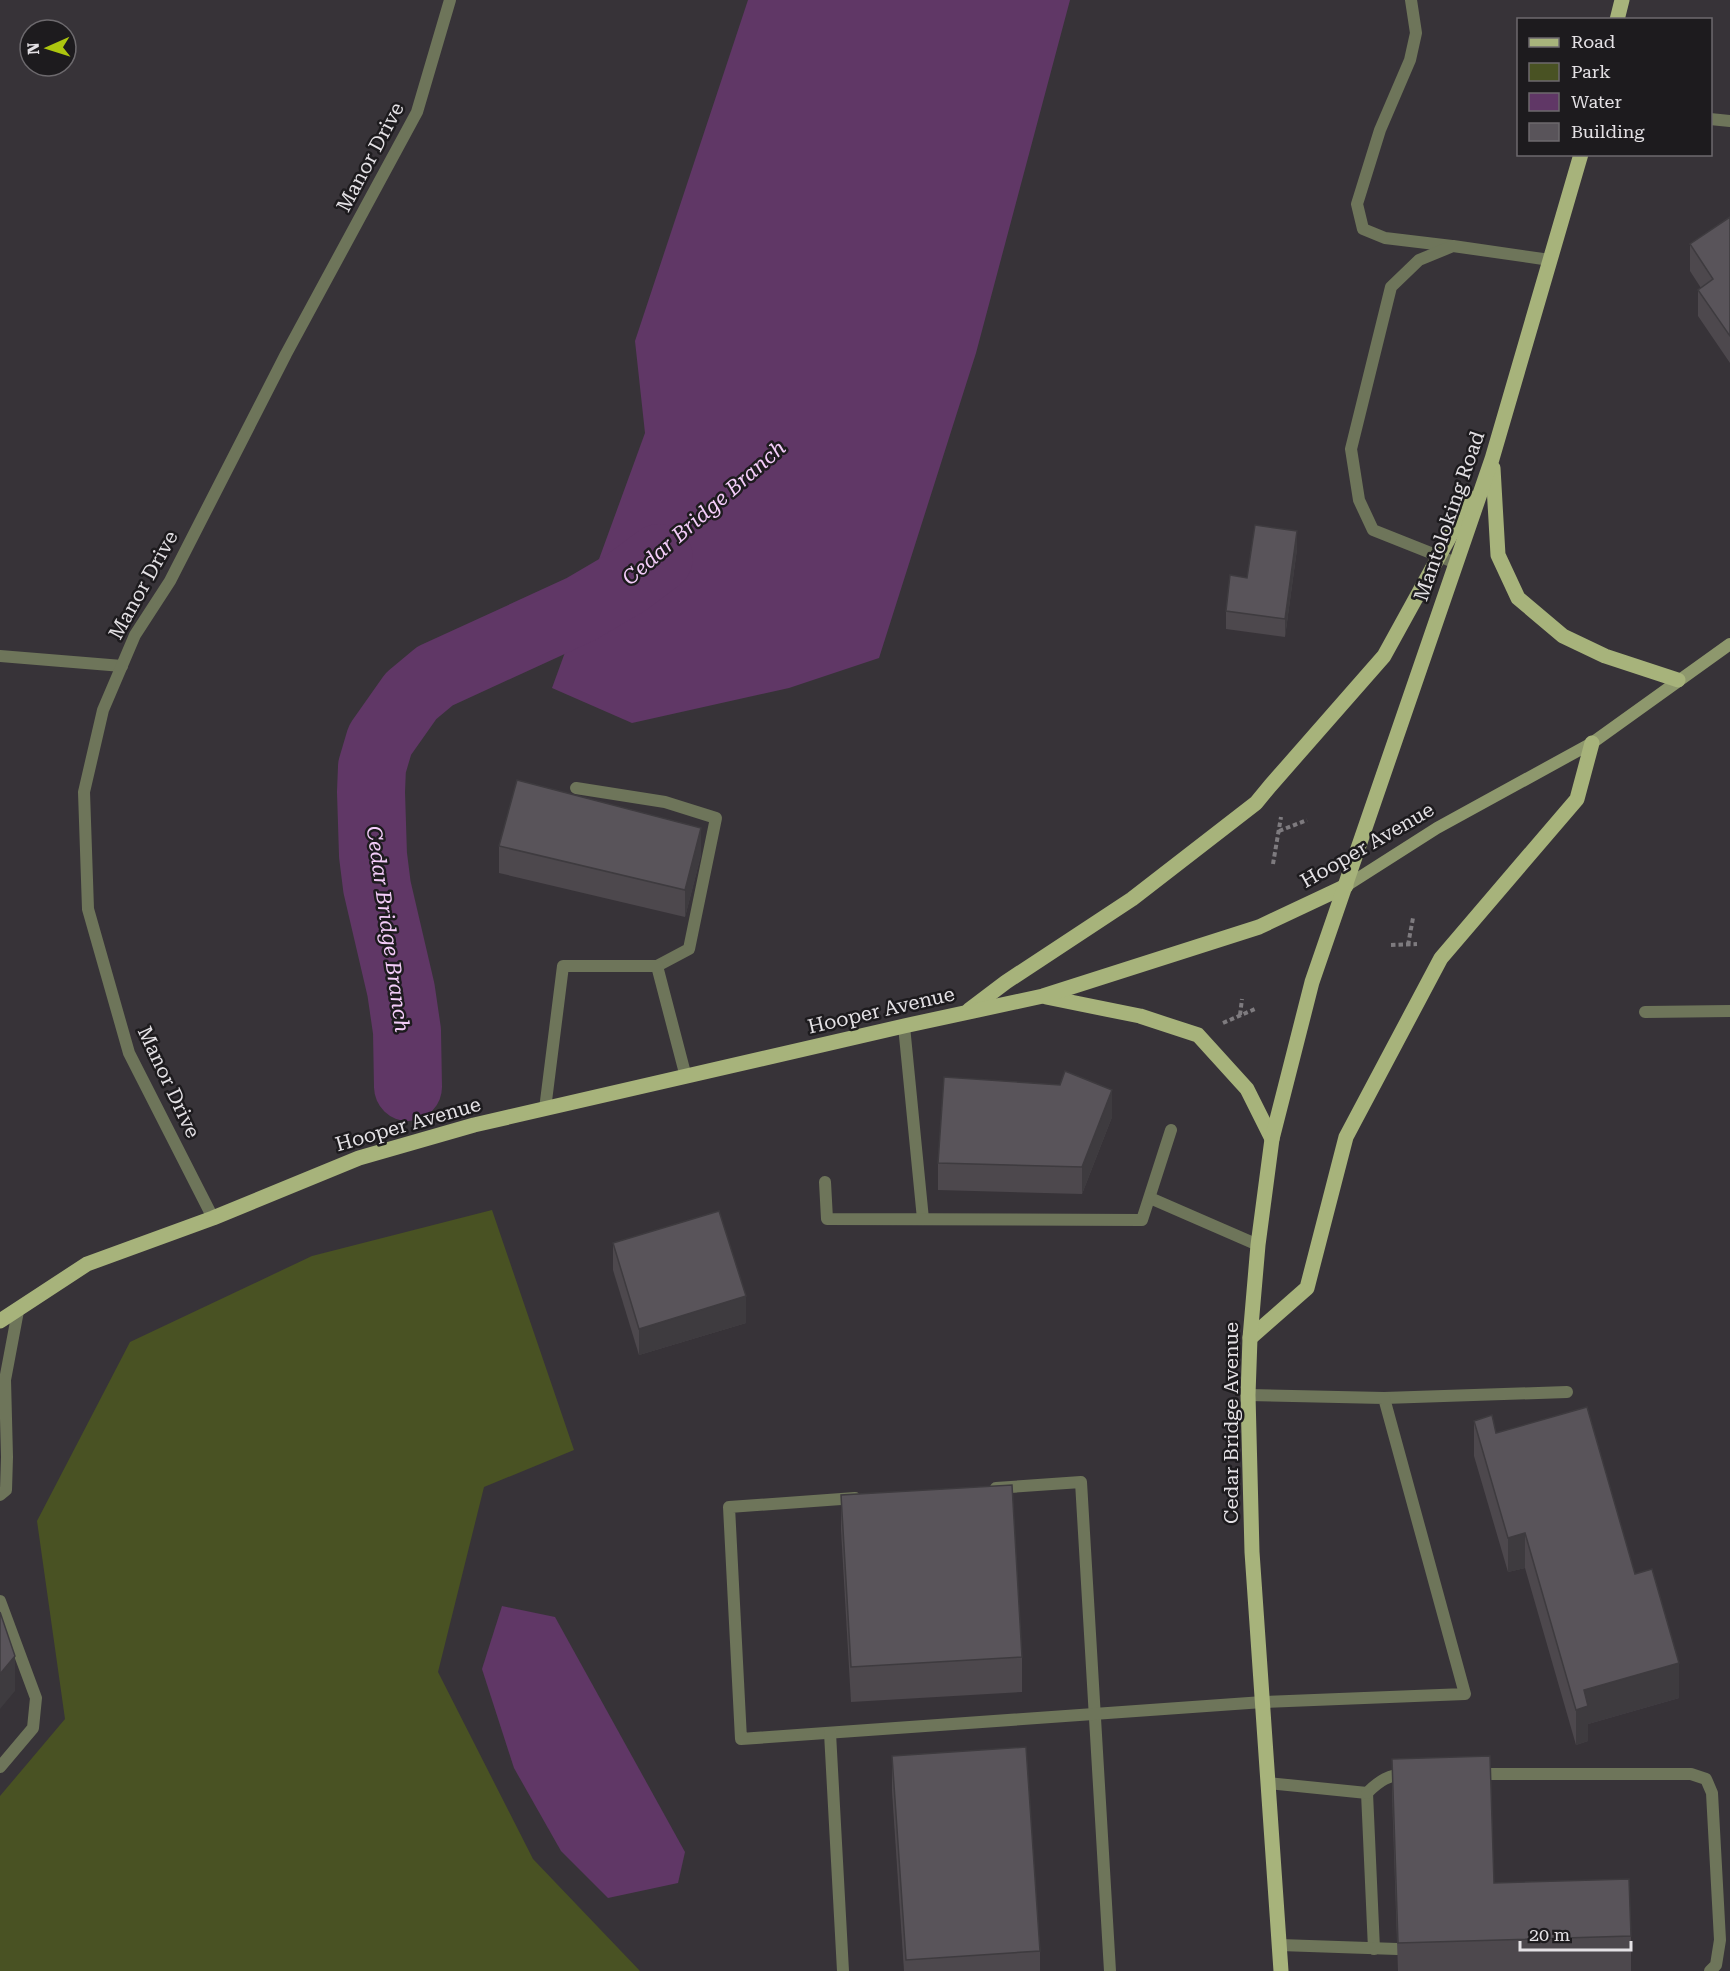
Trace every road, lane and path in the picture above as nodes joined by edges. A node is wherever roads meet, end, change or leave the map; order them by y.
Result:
1 (450, 0) edge
2 (1412, 0) edge
3 (1622, 0) edge
4 (1618, 18) edge
5 (1712, 119) edge
6 (1730, 121) edge
7 (1580, 156) edge
8 (1453, 246) junction
9 (1550, 260) junction
10 (1492, 459) junction
11 (1438, 557) junction
12 (1456, 563) junction
13 (1730, 644) edge
14 (0, 656) edge
15 (122, 666) junction
16 (1678, 680) junction
17 (1592, 743) junction
18 (576, 788) dead end
19 (1281, 813) dead end
20 (1307, 820) dead end
21 (1278, 831) junction
22 (1273, 864) dead end
23 (1346, 886) junction
24 (1413, 918) dead end
25 (1428, 944) dead end
26 (1391, 945) dead end
27 (1408, 945) junction
28 (657, 966) junction
29 (1043, 996) junction
30 (1242, 999) dead end
31 (1255, 1009) dead end
32 (1730, 1011) edge
33 (965, 1012) junction
34 (1645, 1012) dead end
35 (1240, 1016) junction
36 (1222, 1023) dead end
37 (904, 1026) junction
38 (686, 1077) junction
39 (545, 1109) junction
40 (1171, 1130) dead end
41 (1272, 1139) junction
42 (825, 1182) dead end
43 (1150, 1198) junction
44 (213, 1218) junction
45 (923, 1219) junction
46 (1258, 1245) junction
47 (18, 1311) junction
48 (0, 1321) edge
49 (1250, 1338) junction
50 (1567, 1392) dead end
51 (1248, 1395) junction
52 (1384, 1398) junction
53 (987, 1489) edge
54 (0, 1495) edge
55 (870, 1497) edge
56 (0, 1601) edge
57 (1263, 1702) junction
58 (1095, 1714) junction
59 (830, 1733) junction
60 (0, 1767) edge
61 (1417, 1774) edge
62 (1464, 1774) edge
63 (1268, 1783) junction
64 (1366, 1793) junction
65 (1280, 1945) junction
66 (1374, 1948) junction
67 (1397, 1949) edge
68 (843, 1971) edge
69 (1110, 1971) edge
70 (1281, 1971) edge
71 (1710, 1971) edge

1 - 15 street, Manor Drive
2 - 8 street
3 - 4 main road
5 - 6 street
7 - 9 main road, Mantoloking Road
8 - 9 street
8 - 11 street
9 - 10 main road, Mantoloking Road
10 - 11 main road
10 - 12 main road, Mantoloking Road
10 - 16 main road
11 - 12 street
11 - 33 main road
12 - 23 main road, Mantoloking Road
13 - 16 main road, Hooper Avenue
14 - 15 street
15 - 44 street, Manor Drive
16 - 17 main road, Hooper Avenue
17 - 23 main road, Hooper Avenue
17 - 49 main road
18 - 28 street
19 - 21 path
20 - 21 path
21 - 22 path
23 - 29 main road, Hooper Avenue
23 - 41 main road, Cedar Bridge Avenue
24 - 27 path
25 - 27 path
26 - 27 path
28 - 38 street
28 - 39 street
29 - 33 main road, Hooper Avenue
29 - 41 main road
30 - 35 path
31 - 35 path
32 - 34 street
33 - 37 main road, Hooper Avenue
35 - 36 path
37 - 38 main road, Hooper Avenue
37 - 45 street
38 - 39 main road, Hooper Avenue
39 - 44 main road, Hooper Avenue
40 - 43 street
41 - 46 main road, Cedar Bridge Avenue
42 - 45 street
43 - 45 street
43 - 46 street
44 - 47 main road, Hooper Avenue
46 - 49 main road, Cedar Bridge Avenue
47 - 48 main road, Hooper Avenue
47 - 54 street
49 - 51 main road, Cedar Bridge Avenue
50 - 52 street
51 - 52 street
51 - 57 main road, Cedar Bridge Avenue
52 - 57 street
53 - 58 street
55 - 59 street
56 - 60 street
57 - 58 street
57 - 63 main road, Cedar Bridge Avenue
58 - 59 street
58 - 69 street
59 - 68 street
61 - 64 street
62 - 71 street
63 - 64 street
63 - 65 main road, Cedar Bridge Avenue
64 - 66 street
65 - 66 street
65 - 70 main road, Cedar Bridge Avenue
66 - 67 street

